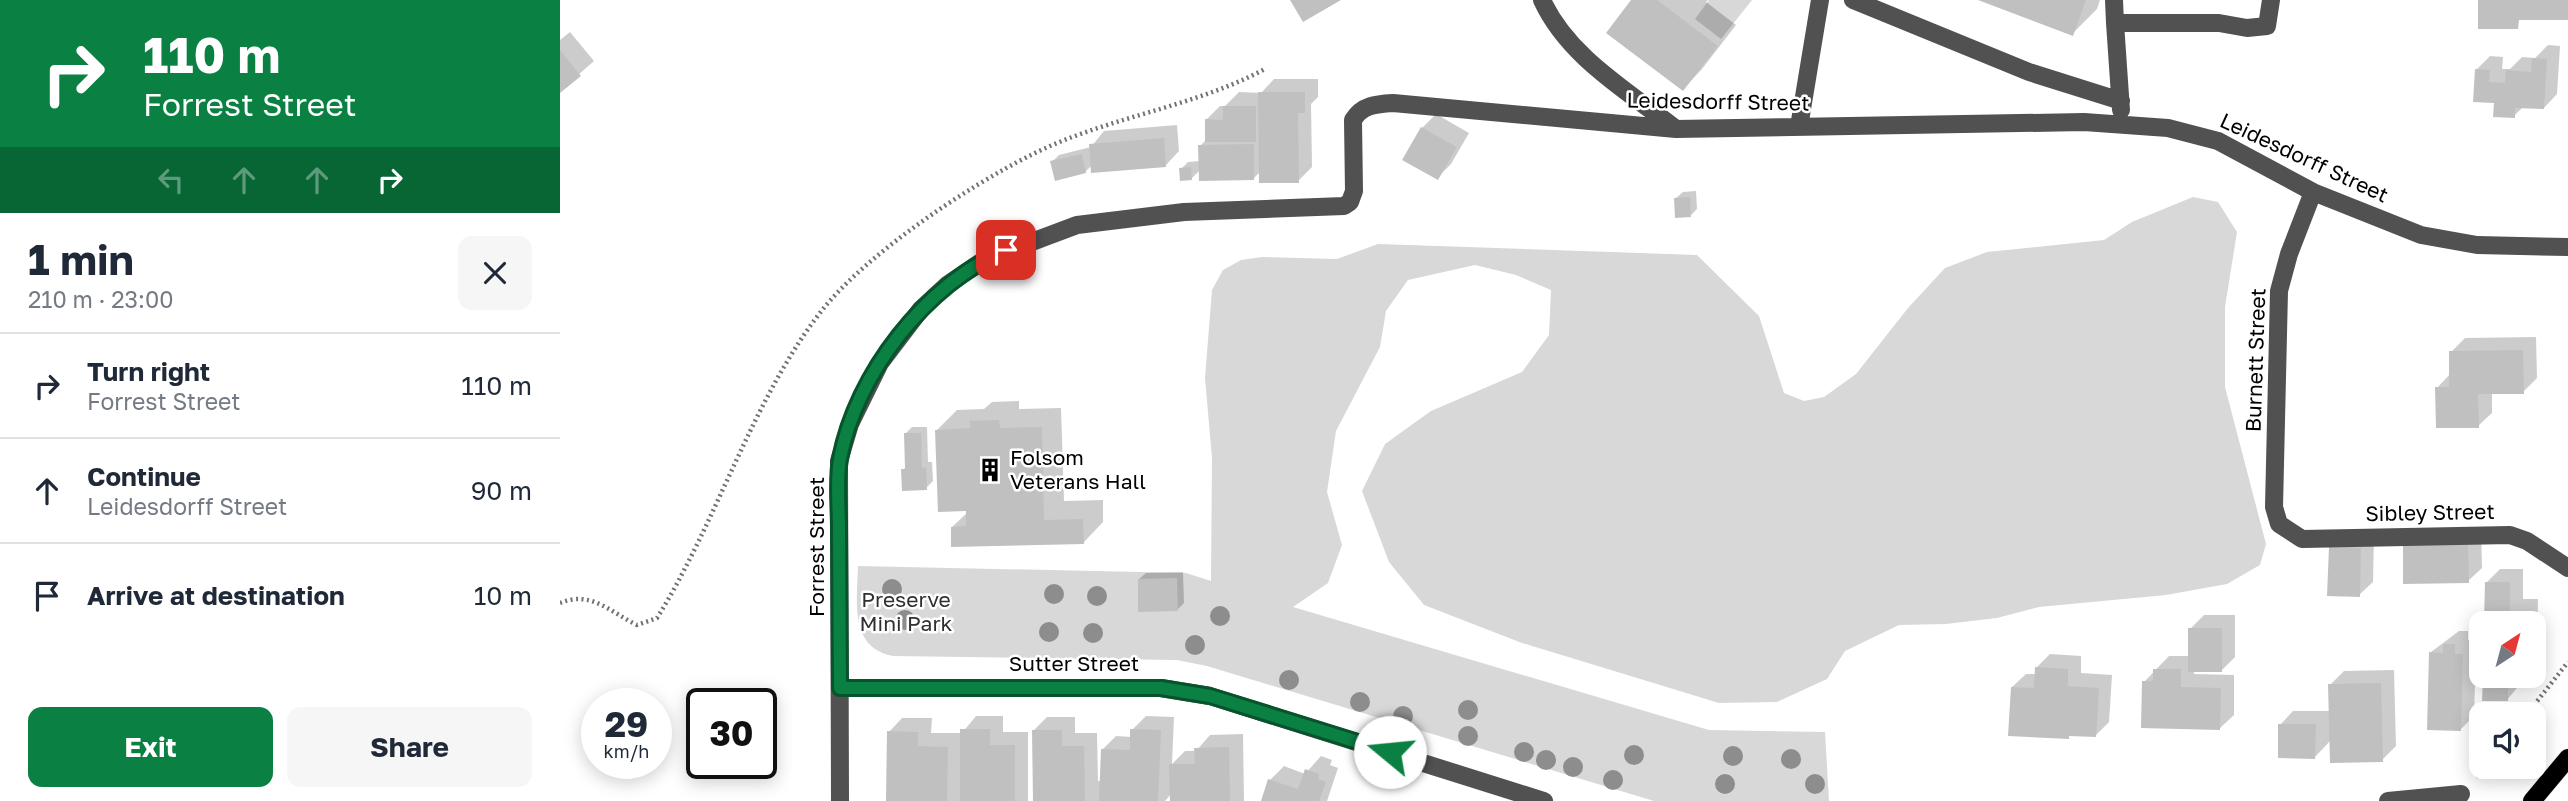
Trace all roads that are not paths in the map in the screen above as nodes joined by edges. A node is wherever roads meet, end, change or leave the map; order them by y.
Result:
1 (1542, 0) edge
2 (1820, 0) edge
3 (1853, 0) edge
4 (2114, 0) edge
5 (2272, 0) edge
6 (2115, 23) junction
7 (2121, 102) junction
8 (2122, 124) junction
9 (1799, 127) junction
10 (1676, 129) junction
11 (2314, 192) junction
12 (2568, 247) edge
13 (947, 285) joint
14 (2286, 530) joint
15 (2568, 568) edge
16 (840, 688) junction
17 (2568, 758) edge
18 (2463, 793) edge
19 (841, 801) edge
20 (1544, 801) edge
21 (2388, 801) edge
22 (2532, 801) edge

1 - 10 street
2 - 9 street
3 - 7 street
4 - 6 street
5 - 6 street
6 - 7 street
7 - 8 street
8 - 9 street, Leidesdorff Street
8 - 11 street, Leidesdorff Street
9 - 10 street, Leidesdorff Street
10 - 13 street, Leidesdorff Street
11 - 12 street, Leidesdorff Street
11 - 14 street, Burnett Street
13 - 16 street, Forrest Street
14 - 15 street, Sibley Street
16 - 19 street, Forrest Street
16 - 20 street, Sutter Street
17 - 22 main road
18 - 21 street

